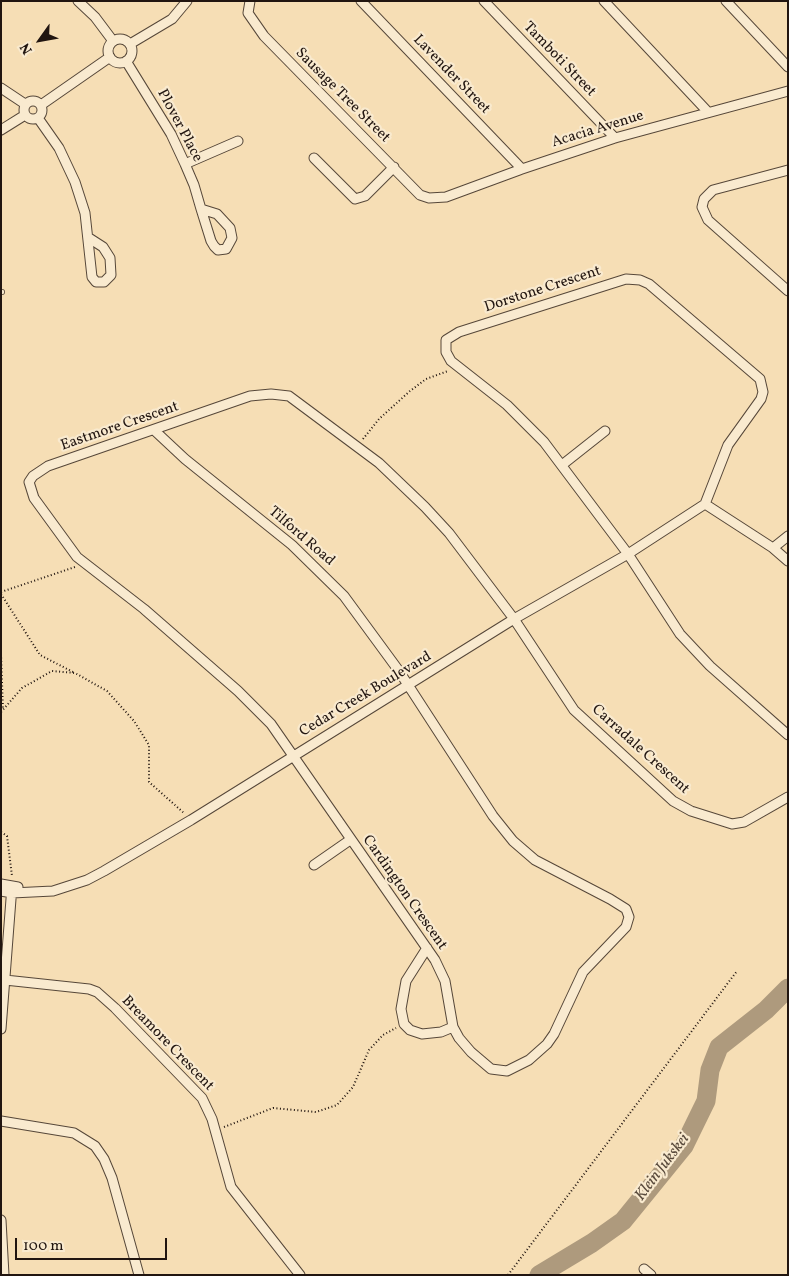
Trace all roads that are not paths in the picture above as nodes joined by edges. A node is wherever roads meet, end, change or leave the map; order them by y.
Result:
1 (78, 1) edge
2 (187, 1) edge
3 (250, 1) edge
4 (361, 1) edge
5 (484, 1) edge
6 (604, 1) edge
7 (726, 1) edge
8 (113, 41) junction
9 (130, 44) junction
10 (110, 57) junction
11 (126, 61) junction
12 (788, 67) edge
13 (1, 88) edge
14 (788, 91) edge
15 (25, 104) junction
16 (41, 105) junction
17 (708, 112) junction
18 (25, 115) junction
19 (38, 118) junction
20 (1, 130) edge
21 (615, 138) junction
22 (238, 142) dead end
23 (314, 158) dead end
24 (185, 164) junction
25 (394, 167) junction
26 (522, 169) junction
27 (788, 170) edge
28 (420, 195) joint
29 (201, 209) junction
30 (89, 238) junction
31 (788, 291) edge
32 (154, 430) junction
33 (605, 431) dead end
34 (562, 465) junction
35 (705, 504) junction
36 (788, 536) edge
37 (773, 548) junction
38 (628, 554) junction
39 (788, 561) edge
40 (514, 619) junction
41 (408, 686) junction
42 (788, 735) edge
43 (294, 755) junction
44 (788, 797) edge
45 (350, 840) junction
46 (314, 865) dead end
47 (1, 884) edge
48 (12, 889) junction
49 (1, 891) edge
50 (427, 948) junction
51 (5, 980) junction
52 (453, 1027) junction
53 (1, 1029) edge
54 (1, 1121) edge
55 (1, 1220) edge
56 (4, 1275) edge
57 (139, 1275) edge
58 (300, 1275) edge

1 - 8 street
2 - 9 street
3 - 25 street, Sausage Tree Street
4 - 26 street, Lavender Street
5 - 21 street, Tamboti Street
6 - 17 street
7 - 12 street
8 - 9 street
8 - 10 street
9 - 11 street
10 - 11 street
10 - 16 street
11 - 24 street, Plover Place
13 - 15 street
14 - 17 street, Acacia Avenue
15 - 16 street
15 - 18 street
16 - 19 street
17 - 21 street, Acacia Avenue
18 - 19 street
18 - 20 street
19 - 30 street
21 - 26 street, Acacia Avenue
22 - 24 street
23 - 25 street
24 - 29 street, Plover Place
25 - 28 street, Sausage Tree Street
26 - 28 street, Acacia Avenue
27 - 31 street
29 - 29 street, Plover Place
30 - 30 street
32 - 40 street, Eastmore Crescent
32 - 41 street, Tilford Road
32 - 43 street, Eastmore Crescent
33 - 34 street
34 - 35 street, Dorstone Crescent
34 - 38 street, Dorstone Crescent
35 - 37 street
35 - 38 street, Cedar Creek Boulevard
36 - 37 street
37 - 39 street
38 - 40 street, Cedar Creek Boulevard
38 - 42 street
40 - 41 street, Cedar Creek Boulevard
40 - 44 street, Carradale Crescent
41 - 43 street, Cedar Creek Boulevard
41 - 52 street, Cardington Crescent
43 - 45 street, Cardington Crescent
43 - 48 street, Cedar Creek Boulevard
45 - 46 street
45 - 50 street, Cardington Crescent
47 - 48 street, Cedar Creek Boulevard
48 - 49 street, Cedar Creek Boulevard
48 - 51 street
50 - 52 street, Cardington Crescent
50 - 52 street
51 - 53 street
51 - 58 street, Breamore Crescent
54 - 57 street
55 - 56 street

